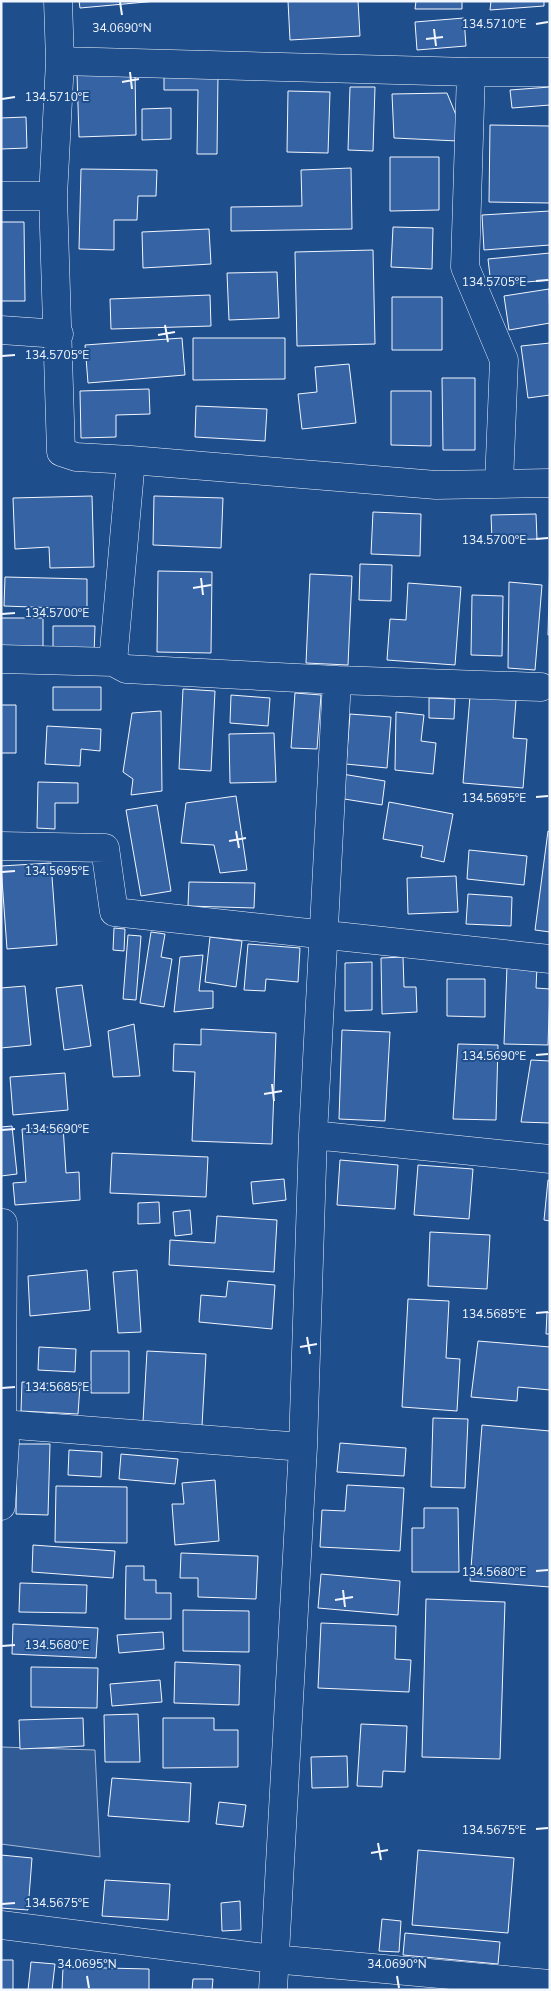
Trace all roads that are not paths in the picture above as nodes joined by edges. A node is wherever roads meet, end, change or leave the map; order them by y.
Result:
1 (58, 1) edge
2 (60, 60) junction
3 (470, 72) junction
4 (550, 72) edge
5 (1, 196) edge
6 (53, 196) junction
7 (1, 330) edge
8 (59, 334) junction
9 (131, 460) junction
10 (499, 483) junction
11 (550, 483) edge
12 (1, 659) edge
13 (113, 662) junction
14 (336, 680) junction
15 (541, 687) dead end
16 (1, 846) edge
17 (323, 935) junction
18 (550, 959) edge
19 (313, 1135) junction
20 (550, 1158) edge
21 (1, 1223) edge
22 (3, 1436) edge
23 (303, 1447) junction
24 (1, 1506) edge
25 (1, 1925) edge
26 (273, 1959) junction
27 (550, 1984) edge
28 (273, 1990) edge

1 - 2 street
2 - 3 street
2 - 6 street
3 - 4 street
3 - 10 street
5 - 6 street
6 - 8 street
7 - 8 street
8 - 9 street
9 - 10 street
9 - 13 street
10 - 11 street
12 - 13 street
13 - 14 street
14 - 15 street
14 - 17 street
16 - 17 street
17 - 18 street
17 - 19 street
19 - 20 street
19 - 23 street
21 - 22 street
22 - 23 street
22 - 24 street
23 - 26 street
25 - 26 street
26 - 27 street
26 - 28 street

